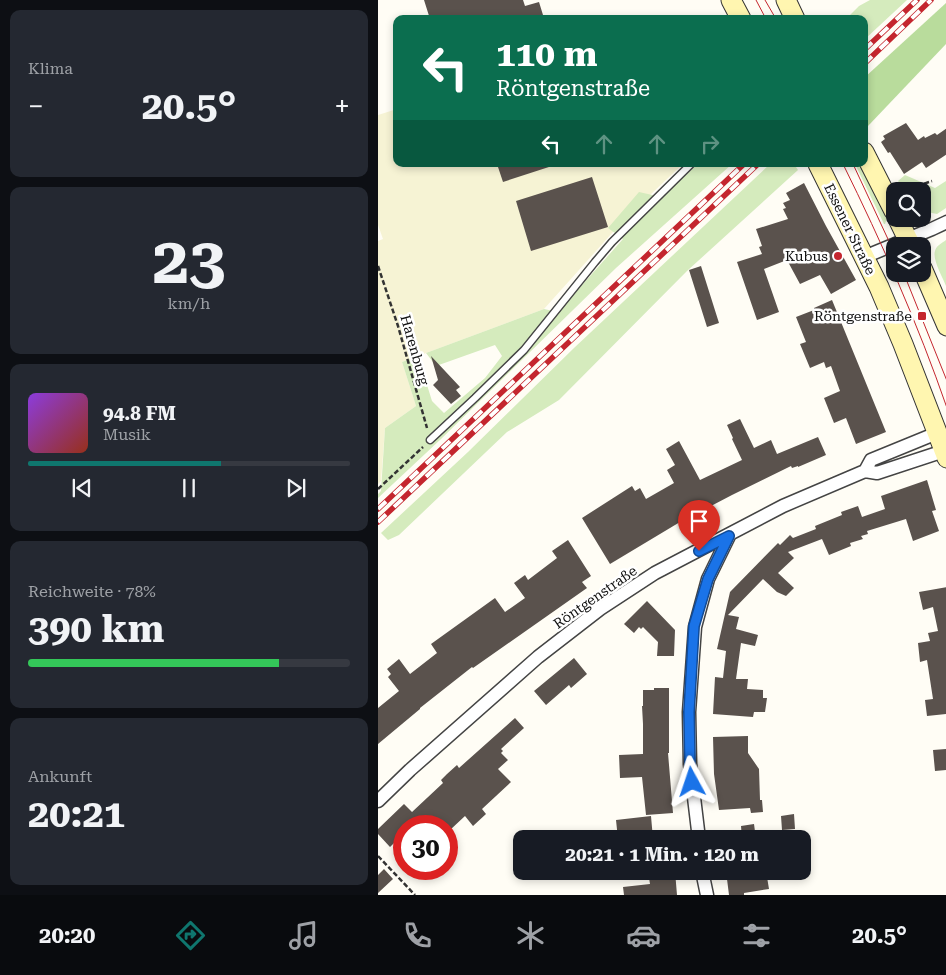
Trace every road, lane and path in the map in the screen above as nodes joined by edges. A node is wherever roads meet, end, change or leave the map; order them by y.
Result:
1 (731, 0) edge
2 (786, 0) edge
3 (739, 15) edge
4 (793, 15) edge
5 (868, 160) edge
6 (688, 167) edge
7 (819, 167) edge
8 (932, 181) dead end
9 (929, 182) edge
10 (886, 195) edge
11 (946, 222) edge
12 (919, 237) edge
13 (886, 250) edge
14 (864, 257) junction
15 (378, 266) edge
16 (928, 282) edge
17 (946, 326) edge
18 (430, 440) junction
19 (944, 444) edge
20 (865, 471) junction
21 (378, 489) edge
22 (729, 536) junction
23 (378, 801) edge
24 (697, 830) edge
25 (378, 856) edge
26 (704, 880) edge
27 (415, 895) edge
28 (707, 895) edge

1 - 3 main road
2 - 4 main road
5 - 10 main road
6 - 18 lane
7 - 14 main road, Essener Straße
8 - 9 path
11 - 12 street
13 - 14 street
14 - 19 main road, Essener Straße
15 - 18 path, Harenburg
16 - 17 main road
18 - 21 path
19 - 20 street, Röntgenstraße
19 - 20 street, Röntgenstraße
20 - 22 street, Röntgenstraße
22 - 23 street, Röntgenstraße
22 - 24 street
25 - 27 path
26 - 28 street

